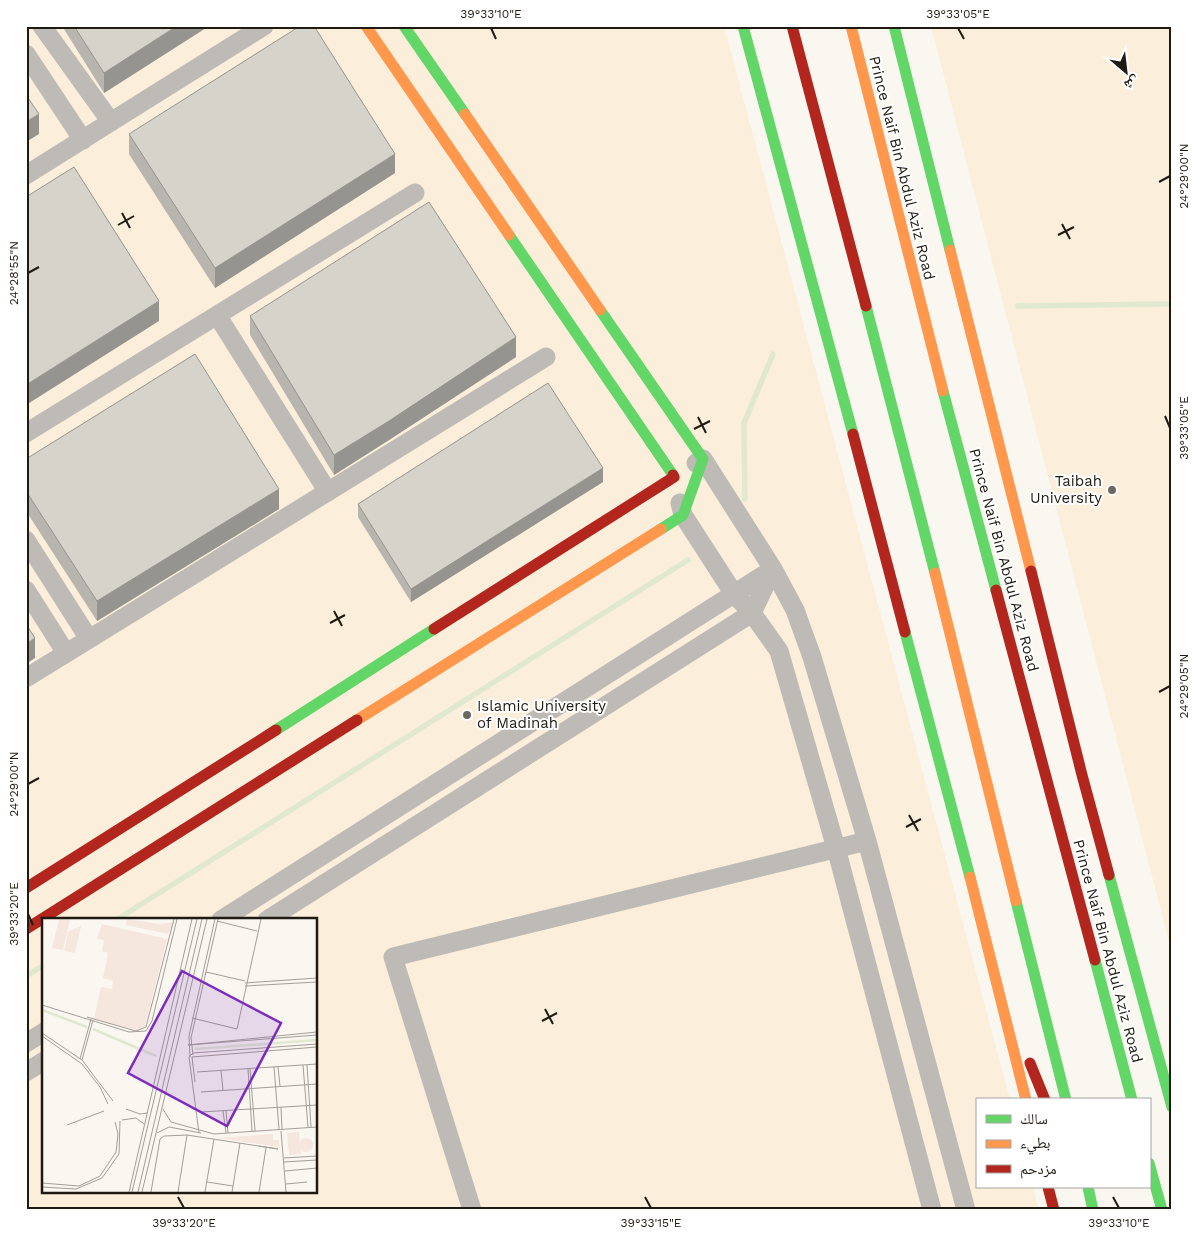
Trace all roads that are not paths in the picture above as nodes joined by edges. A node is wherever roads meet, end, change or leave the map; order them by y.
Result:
1 (42, 26) edge
2 (264, 26) edge
3 (366, 26) edge
4 (404, 26) edge
5 (743, 26) edge
6 (792, 26) edge
7 (851, 26) edge
8 (894, 26) edge
9 (26, 54) edge
10 (111, 122) junction
11 (83, 140) junction
12 (26, 175) edge
13 (415, 193) dead end
14 (217, 315) junction
15 (546, 357) dead end
16 (26, 433) edge
17 (703, 459) junction
18 (674, 477) junction
19 (328, 492) junction
20 (683, 515) junction
21 (26, 540) edge
22 (773, 569) junction
23 (26, 590) edge
24 (734, 594) junction
25 (752, 613) junction
26 (89, 638) junction
27 (66, 653) junction
28 (26, 678) edge
29 (867, 841) junction
30 (836, 848) junction
31 (26, 888) edge
32 (43, 918) edge
33 (224, 918) edge
34 (270, 918) edge
35 (42, 919) edge
36 (26, 929) edge
37 (997, 981) junction
38 (42, 1033) edge
39 (26, 1043) edge
40 (42, 1062) edge
41 (26, 1072) edge
42 (1026, 1098) edge
43 (1044, 1098) edge
44 (1066, 1098) edge
45 (1131, 1098) edge
46 (1172, 1107) edge
47 (1150, 1167) edge
48 (1048, 1188) edge
49 (1081, 1188) edge
50 (1088, 1188) edge
51 (472, 1210) edge
52 (932, 1210) edge
53 (966, 1210) edge
54 (1054, 1210) edge
55 (1091, 1210) edge
56 (1162, 1210) edge

1 - 10 street
2 - 10 street
3 - 18 main road
4 - 17 main road
5 - 37 main road
6 - 44 main road
7 - 45 main road, Prince Naif Bin Abdul Aziz Road
8 - 46 main road
9 - 11 street
10 - 11 street
11 - 12 street
13 - 14 street
14 - 16 street
14 - 19 street
15 - 19 street
17 - 18 street
17 - 20 main road
17 - 22 street
18 - 20 street
18 - 31 main road
19 - 26 street
20 - 24 street
20 - 32 main road
21 - 26 street
22 - 24 street
22 - 25 street
22 - 29 street
23 - 27 street
24 - 25 street
24 - 33 street
25 - 30 street
25 - 34 street
26 - 27 street
27 - 28 street
29 - 30 street
29 - 53 street
30 - 51 street
30 - 52 street
35 - 36 main road
37 - 42 main road
37 - 43 main road
38 - 39 street
40 - 41 street
47 - 56 main road
48 - 54 main road
49 - 55 main road
50 - 55 main road

